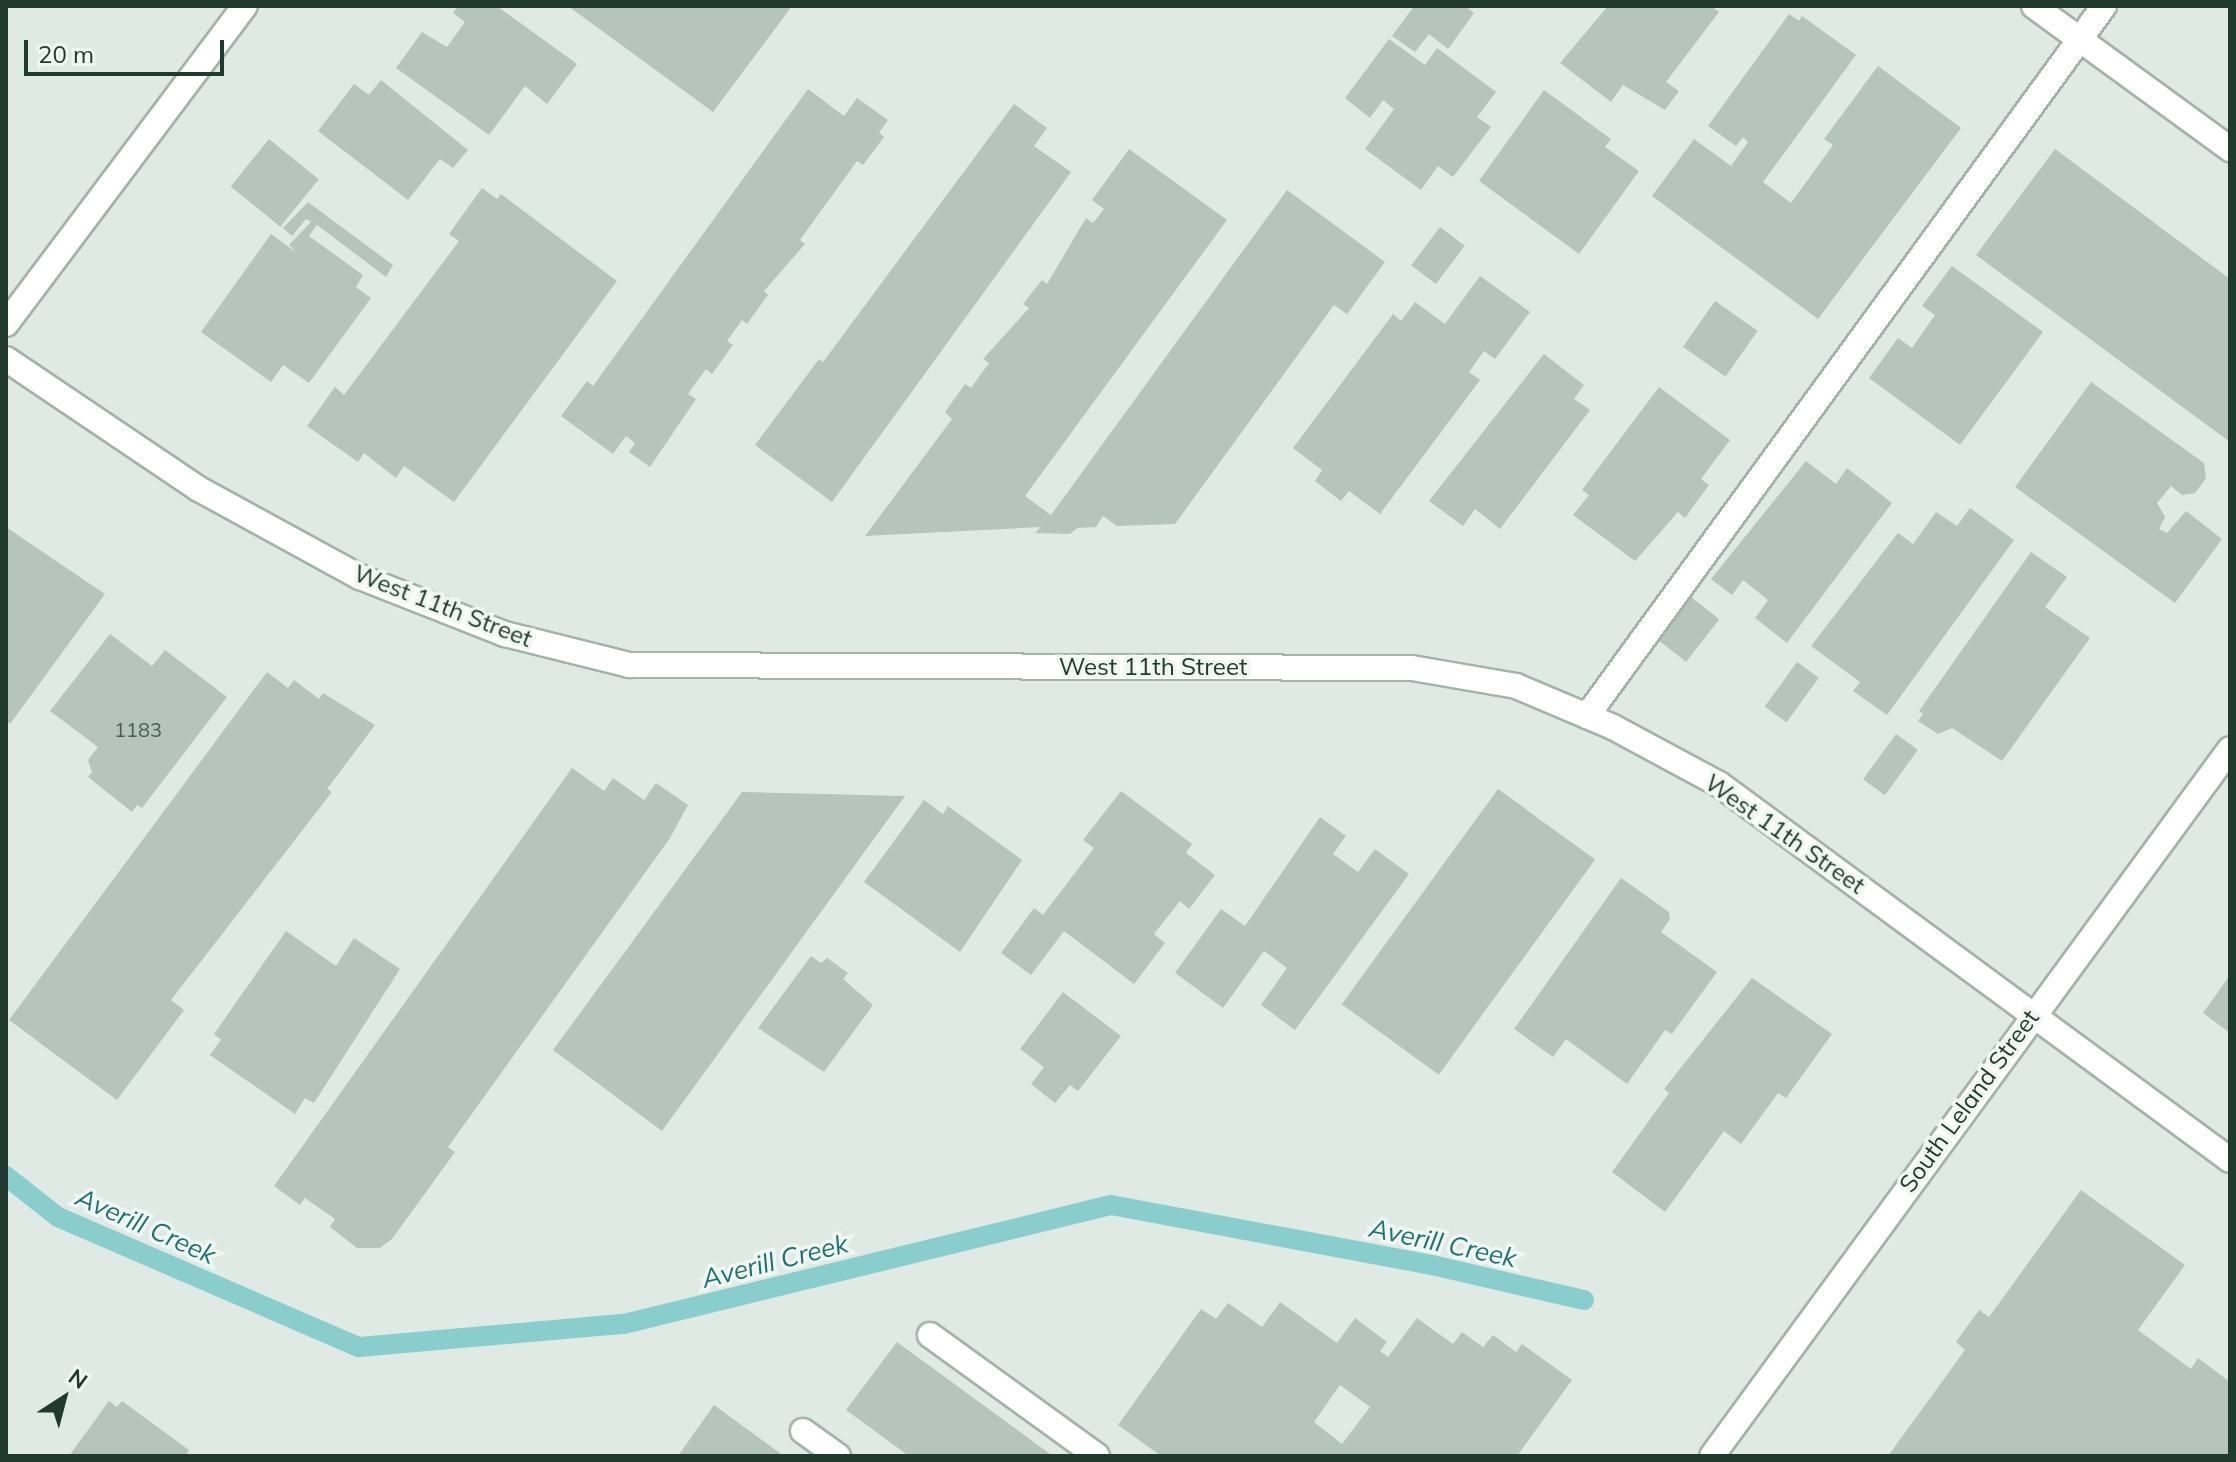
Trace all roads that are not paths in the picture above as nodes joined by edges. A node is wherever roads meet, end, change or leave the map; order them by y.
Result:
1 (245, 6) edge
2 (2034, 6) edge
3 (2104, 6) edge
4 (2080, 39) junction
5 (2230, 149) edge
6 (6, 324) edge
7 (6, 359) edge
8 (1587, 716) junction
9 (2230, 749) edge
10 (2034, 1013) junction
11 (2230, 1160) edge
12 (930, 1335) dead end
13 (803, 1431) dead end
14 (838, 1456) edge
15 (1097, 1456) edge
16 (1712, 1456) edge

1 - 6 street
2 - 4 street
3 - 4 street
4 - 5 street
4 - 8 street
7 - 8 street, West 11th Street
8 - 10 street, West 11th Street
9 - 10 street, South Leland Street
10 - 11 street, West 11th Street
10 - 16 street, South Leland Street
12 - 15 street
13 - 14 street

